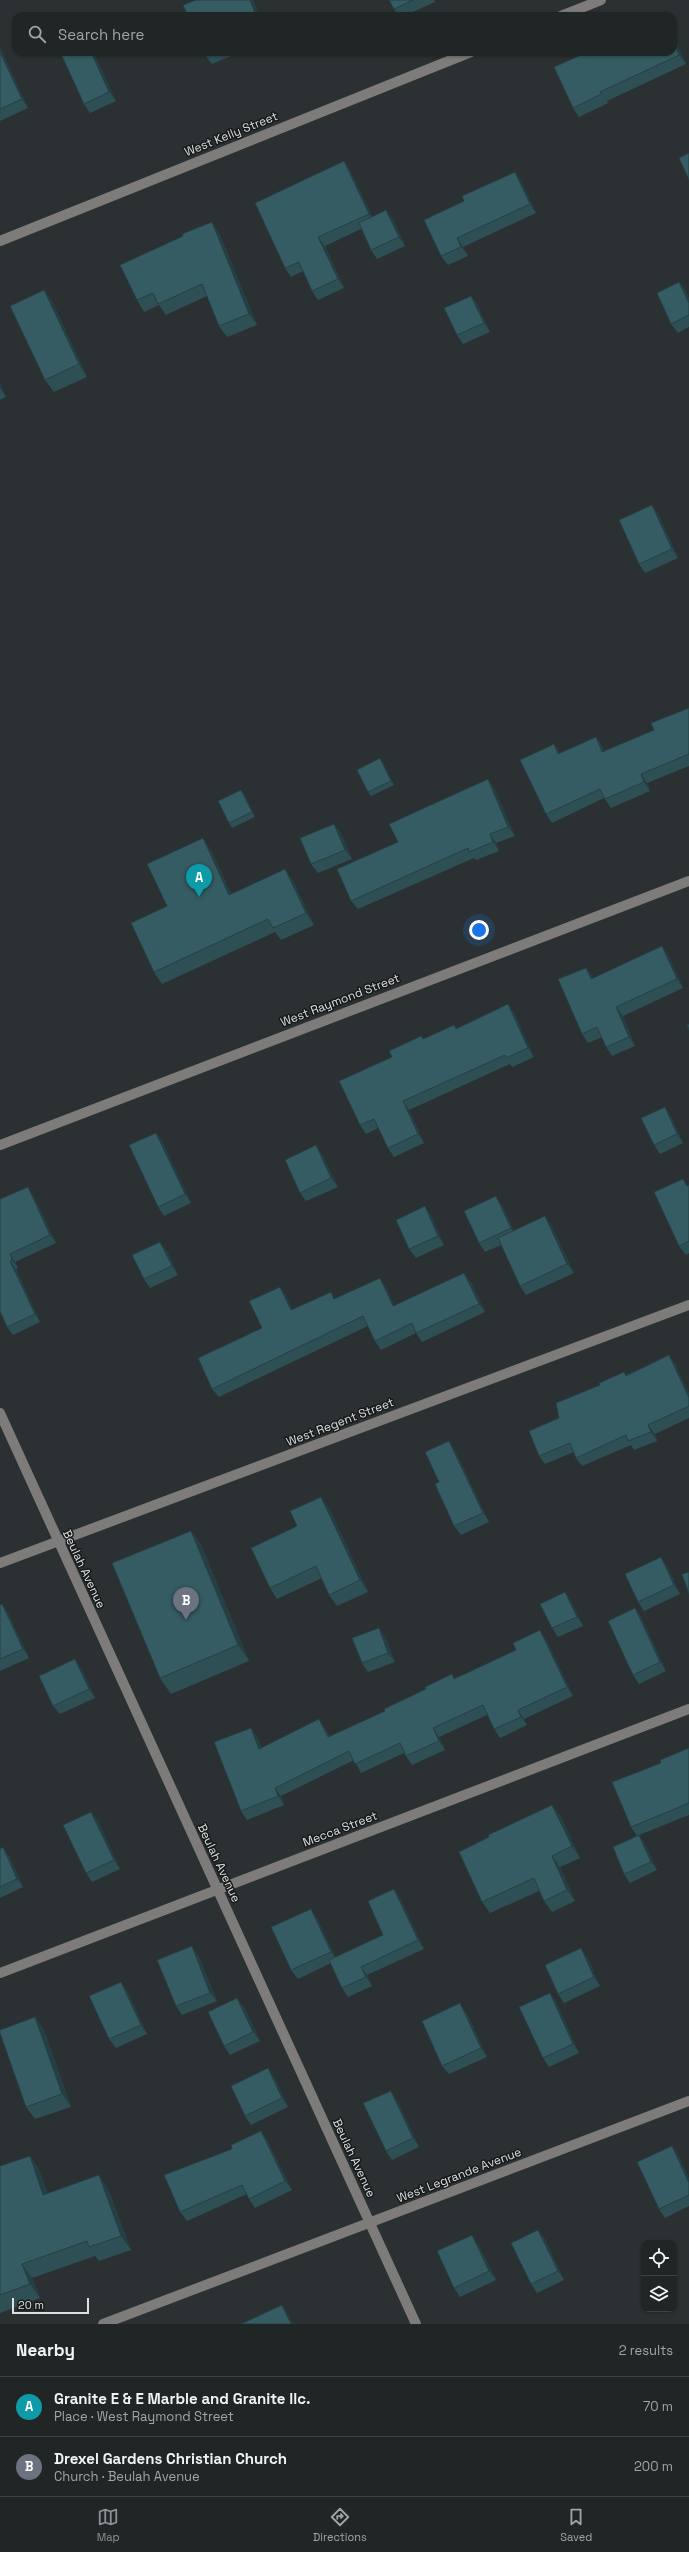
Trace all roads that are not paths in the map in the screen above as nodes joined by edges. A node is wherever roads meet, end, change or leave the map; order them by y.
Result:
1 (601, 0) edge
2 (571, 12) edge
3 (462, 56) edge
4 (0, 241) edge
5 (689, 881) edge
6 (0, 1145) edge
7 (689, 1305) edge
8 (0, 1413) edge
9 (58, 1542) junction
10 (0, 1563) edge
11 (689, 1709) edge
12 (217, 1890) junction
13 (0, 1974) edge
14 (689, 2101) edge
15 (369, 2223) junction
16 (104, 2324) edge
17 (416, 2324) edge

1 - 2 street
3 - 4 street, West Kelly Street
5 - 6 street, West Raymond Street
7 - 9 street, West Regent Street
8 - 9 street, Beulah Avenue
9 - 10 street, West Regent Street
9 - 12 street, Beulah Avenue
11 - 12 street, Mecca Street
12 - 13 street, Mecca Street
12 - 15 street, Beulah Avenue
14 - 15 street, West Legrande Avenue
15 - 16 street, West Legrande Avenue
15 - 17 street, Beulah Avenue

